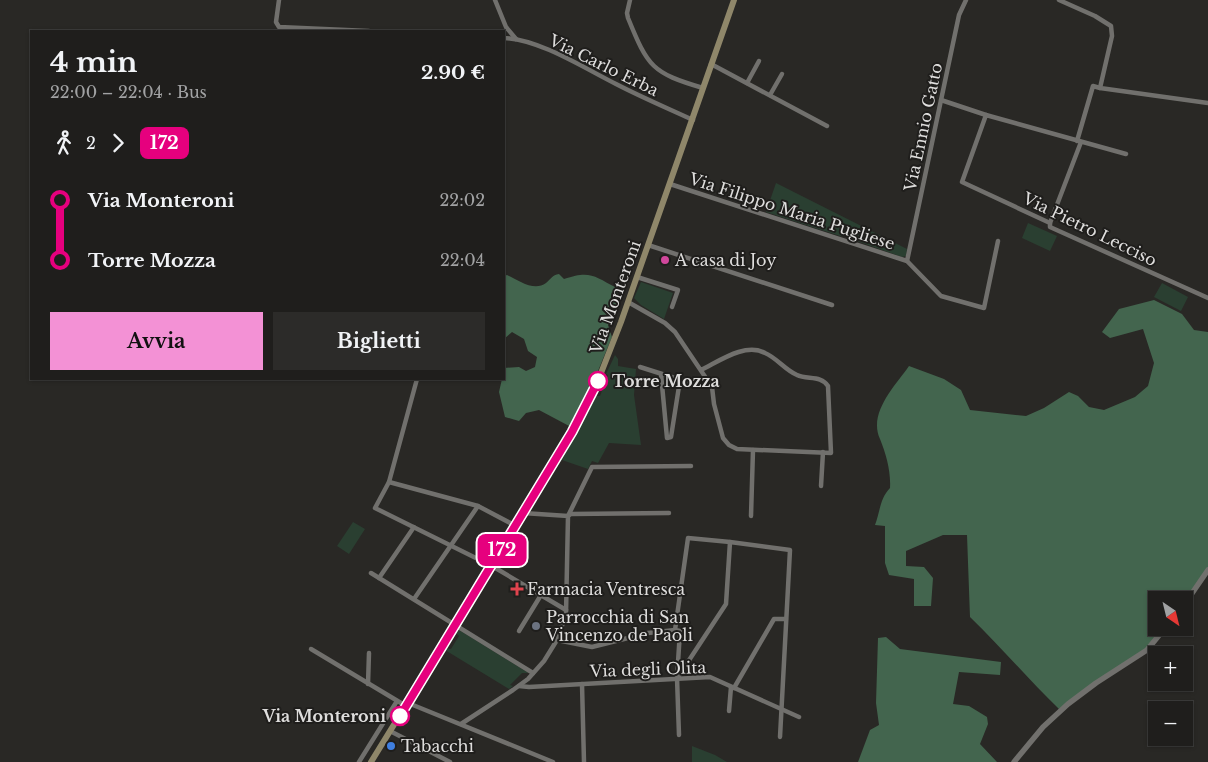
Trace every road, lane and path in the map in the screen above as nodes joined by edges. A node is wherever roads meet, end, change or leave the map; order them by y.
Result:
1 (279, 0) edge
2 (495, 0) edge
3 (630, 0) edge
4 (734, 0) edge
5 (966, 0) edge
6 (1059, 0) edge
7 (351, 30) edge
8 (505, 38) edge
9 (516, 39) junction
10 (759, 61) dead end
11 (711, 64) junction
12 (782, 74) dead end
13 (747, 83) junction
14 (703, 88) junction
15 (1100, 88) junction
16 (770, 95) junction
17 (941, 100) junction
18 (1208, 103) edge
19 (986, 115) junction
20 (692, 120) junction
21 (827, 126) dead end
22 (1079, 141) junction
23 (1126, 154) dead end
24 (670, 184) junction
25 (1050, 223) junction
26 (998, 240) dead end
27 (648, 245) junction
28 (907, 261) junction
29 (637, 277) junction
30 (1208, 298) edge
31 (628, 302) junction
32 (832, 305) dead end
33 (672, 307) dead end
34 (640, 367) dead end
35 (701, 370) junction
36 (661, 374) junction
37 (417, 380) edge
38 (680, 380) junction
39 (712, 387) junction
40 (753, 450) junction
41 (822, 452) junction
42 (692, 466) dead end
43 (389, 482) junction
44 (821, 486) dead end
45 (478, 506) junction
46 (524, 513) junction
47 (669, 513) dead end
48 (568, 516) junction
49 (751, 516) dead end
50 (516, 526) junction
51 (414, 527) junction
52 (730, 542) junction
53 (450, 545) junction
54 (492, 566) junction
55 (1208, 570) edge
56 (371, 573) dead end
57 (379, 578) junction
58 (1193, 592) edge
59 (541, 595) junction
60 (414, 599) junction
61 (566, 610) junction
62 (786, 619) junction
63 (456, 624) junction
64 (675, 630) junction
65 (519, 631) dead end
66 (1158, 636) edge
67 (557, 640) junction
68 (311, 649) dead end
69 (369, 653) dead end
70 (533, 673) junction
71 (677, 678) junction
72 (368, 684) junction
73 (582, 684) junction
74 (520, 686) junction
75 (732, 687) junction
76 (397, 700) junction
77 (407, 704) junction
78 (782, 710) junction
79 (728, 711) dead end
80 (799, 717) dead end
81 (461, 724) junction
82 (390, 731) junction
83 (679, 735) dead end
84 (780, 737) dead end
85 (447, 761) edge
86 (547, 761) edge
87 (359, 762) edge
88 (371, 762) edge
89 (553, 762) edge
90 (584, 762) edge
91 (1014, 762) edge

1 - 7 street
2 - 9 street
3 - 14 street
4 - 11 main road, Via Monteroni
5 - 17 street, Via Ennio Gatto
6 - 15 street
8 - 9 street, Via Carlo Erba
9 - 20 street, Via Carlo Erba
10 - 13 street
11 - 13 street
11 - 14 main road, Via Monteroni
12 - 16 street
13 - 16 street
14 - 20 main road, Via Monteroni
15 - 18 street
15 - 22 street
16 - 21 street
17 - 19 street
17 - 28 street, Via Ennio Gatto
19 - 22 street
19 - 25 street, Via Pietro Lecciso
20 - 24 main road, Via Monteroni
22 - 23 street
22 - 25 street
24 - 27 main road, Via Monteroni
24 - 28 street, Via Filippo Maria Pugliese
25 - 30 street, Via Pietro Lecciso
26 - 28 street
27 - 29 main road, Via Monteroni
27 - 32 street
29 - 31 main road, Via Monteroni
29 - 33 street
31 - 35 street
31 - 46 main road, Via Monteroni
34 - 36 street
35 - 39 street
35 - 41 street
36 - 38 street
36 - 38 street
37 - 43 street
38 - 39 street
39 - 40 street
40 - 41 street
40 - 49 street
41 - 44 street
42 - 48 street
43 - 45 street
43 - 51 street
45 - 50 street
45 - 53 street
46 - 48 street
46 - 50 main road, Via Monteroni
47 - 48 street
48 - 61 street
50 - 54 main road, Via Monteroni
51 - 53 street
51 - 57 street
52 - 62 street
52 - 64 street
52 - 71 street
53 - 54 street
53 - 60 street
54 - 59 street
54 - 63 main road, Via Monteroni
55 - 58 street
56 - 57 street
57 - 60 street
59 - 61 street
59 - 65 street
60 - 63 street
61 - 67 street
62 - 75 street
62 - 78 street
63 - 70 street
63 - 77 main road, Via Monteroni
64 - 67 street
64 - 71 street
66 - 91 street
67 - 70 street
68 - 72 street
69 - 72 street
70 - 74 street
71 - 73 street, Via degli Olita
71 - 75 street, Via degli Olita
71 - 83 street
72 - 76 street
73 - 74 street, Via degli Olita
73 - 90 street
74 - 81 street
75 - 78 street, Via degli Olita
75 - 79 street
76 - 77 street
76 - 87 street
77 - 81 street
77 - 82 main road, Via Monteroni
78 - 80 street, Via degli Olita
78 - 84 street
81 - 86 street
82 - 85 street
82 - 88 main road, Via Monteroni
86 - 89 street

